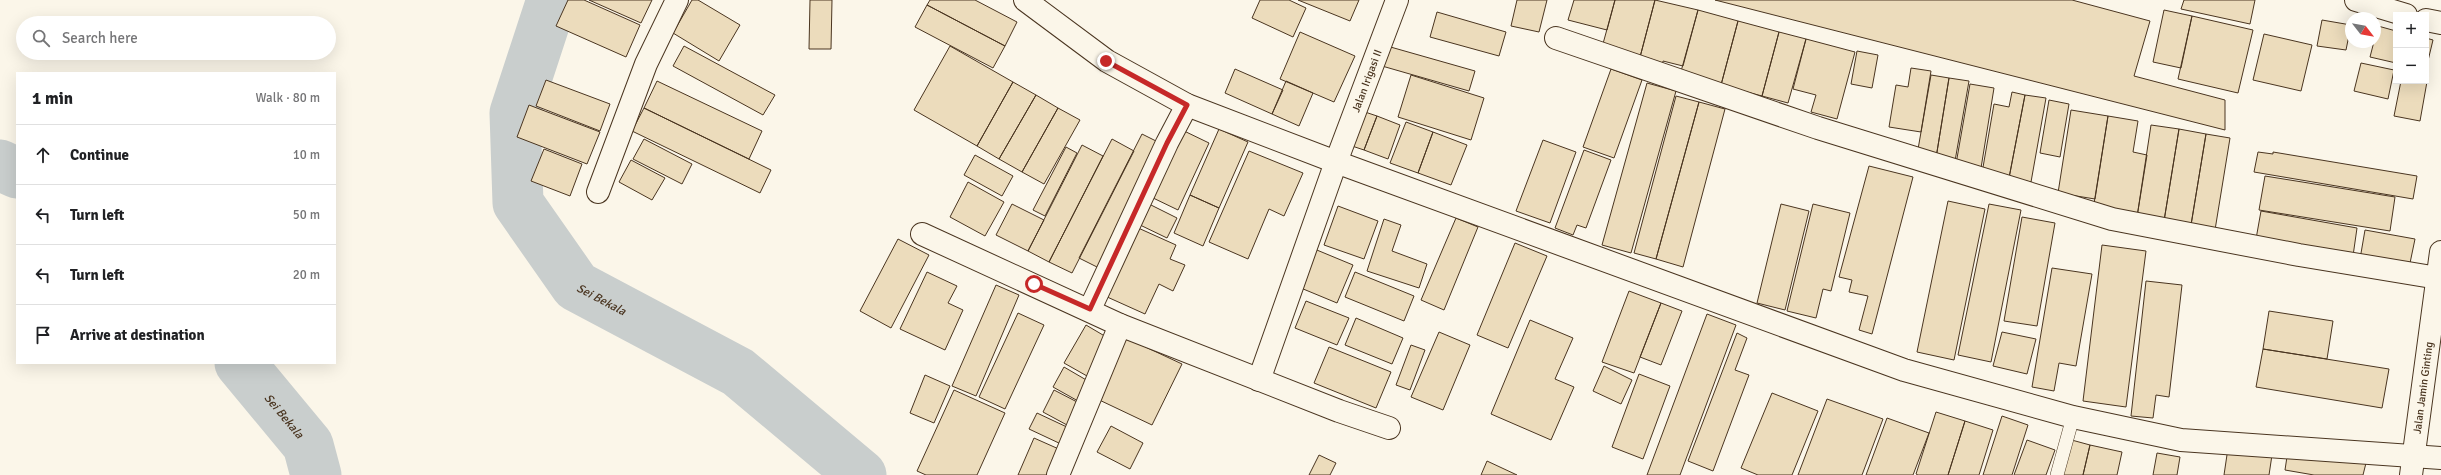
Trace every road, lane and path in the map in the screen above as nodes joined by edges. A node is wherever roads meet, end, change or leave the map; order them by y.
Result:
1 (677, 0) edge
2 (1025, 0) edge
3 (1397, 0) edge
4 (2356, 0) edge
5 (2396, 12) edge
6 (2429, 21) edge
7 (2441, 23) edge
8 (1556, 38) dead end
9 (1187, 105) junction
10 (1336, 162) junction
11 (598, 192) dead end
12 (922, 234) dead end
13 (2441, 252) edge
14 (2438, 278) junction
15 (1090, 309) junction
16 (1120, 325) junction
17 (1259, 380) junction
18 (2073, 417) junction
19 (1389, 428) dead end
20 (2441, 458) edge
21 (2412, 465) edge
22 (1058, 475) edge
23 (2057, 475) edge

1 - 11 main road
2 - 9 main road
3 - 10 main road, Jalan Irigasi II
4 - 5 main road
6 - 7 main road
8 - 14 main road
9 - 10 main road
9 - 15 main road
10 - 17 main road, Jalan Irigasi II
10 - 18 main road
12 - 15 main road
13 - 14 main road, Jalan Jamin Ginting
14 - 21 main road, Jalan Jamin Ginting
15 - 16 main road
16 - 17 main road
16 - 22 main road
17 - 19 main road
18 - 21 main road
18 - 23 lane
20 - 21 main road

